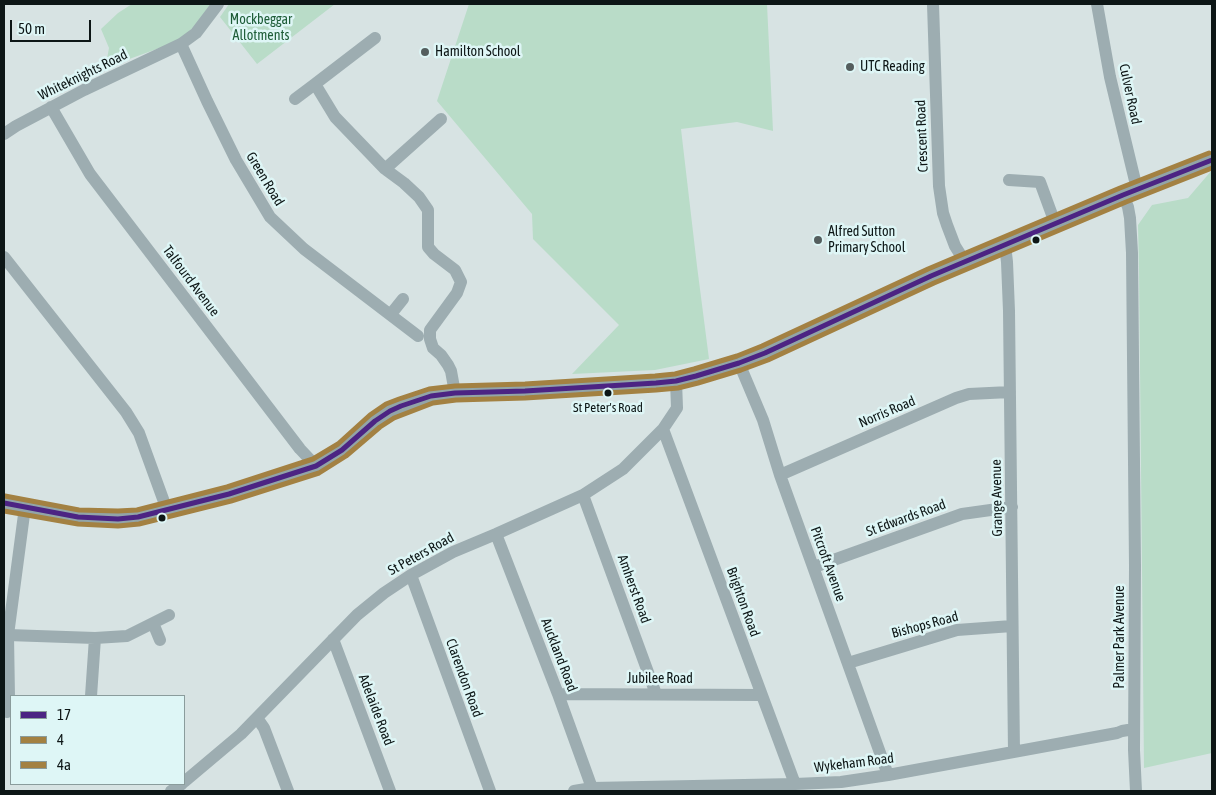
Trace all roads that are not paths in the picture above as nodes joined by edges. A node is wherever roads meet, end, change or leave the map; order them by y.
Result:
1 (218, 4) edge
2 (933, 4) edge
3 (1096, 4) edge
4 (375, 38) dead end
5 (181, 44) junction
6 (314, 84) junction
7 (296, 100) dead end
8 (51, 107) junction
9 (441, 119) dead end
10 (4, 134) edge
11 (1212, 160) edge
12 (385, 169) junction
13 (1009, 180) dead end
14 (1130, 192) junction
15 (1055, 223) junction
16 (1005, 245) junction
17 (4, 257) edge
18 (965, 262) junction
19 (403, 299) dead end
20 (390, 314) junction
21 (418, 336) dead end
22 (739, 363) junction
23 (676, 381) junction
24 (1010, 392) junction
25 (455, 394) junction
26 (663, 430) junction
27 (316, 466) junction
28 (780, 475) junction
29 (583, 495) junction
30 (4, 503) edge
31 (25, 507) junction
32 (1012, 507) junction
33 (167, 510) junction
34 (496, 534) junction
35 (814, 567) junction
36 (410, 575) junction
37 (168, 615) dead end
38 (154, 623) junction
39 (1012, 626) junction
40 (8, 634) junction
41 (95, 638) junction
42 (333, 639) junction
43 (160, 640) dead end
44 (848, 663) junction
45 (558, 694) junction
46 (656, 694) junction
47 (91, 695) edge
48 (761, 695) junction
49 (10, 697) edge
50 (6, 712) dead end
51 (257, 718) junction
52 (1134, 725) junction
53 (1014, 752) junction
54 (888, 775) junction
55 (185, 781) edge
56 (795, 784) junction
57 (592, 788) junction
58 (288, 791) edge
59 (390, 791) edge
60 (490, 791) edge
61 (574, 791) edge
62 (1136, 791) edge

1 - 5 street, Whiteknights Road
2 - 18 street, Crescent Road
3 - 14 street, Culver Road
4 - 6 street
5 - 8 street, Whiteknights Road
5 - 20 street, Green Road
6 - 7 street
6 - 12 street
8 - 10 street, Whiteknights Road
8 - 27 street, Talfourd Avenue
9 - 12 street
11 - 14 main road
12 - 25 street
13 - 15 street
14 - 15 main road
14 - 52 street, Palmer Park Avenue
15 - 16 main road
16 - 18 main road
16 - 24 street, Grange Avenue
17 - 33 street
18 - 22 main road
19 - 20 street
20 - 21 street, Green Road
22 - 23 main road
22 - 28 street, Pitcroft Avenue
23 - 25 main road
23 - 26 street, St Peters Road
24 - 28 street, Norris Road
24 - 32 street, Grange Avenue
25 - 27 main road
26 - 29 street, St Peters Road
26 - 48 street, Brighton Road
27 - 33 main road
28 - 35 street, Pitcroft Avenue
29 - 34 street, St Peters Road
29 - 46 street, Amherst Road
30 - 31 main road
31 - 33 main road
31 - 40 street
32 - 35 street, St Edwards Road
32 - 39 street, Grange Avenue
34 - 36 street, St Peters Road
34 - 45 street, Auckland Road
35 - 44 street, Pitcroft Avenue
36 - 42 street, St Peters Road
36 - 60 street, Clarendon Road
37 - 38 street
38 - 41 street
38 - 43 street
39 - 44 street, Bishops Road
39 - 53 street, Grange Avenue
40 - 41 street
40 - 49 street
41 - 47 street
42 - 51 street, St Peters Road
42 - 59 street, Adelaide Road
44 - 54 street, Pitcroft Avenue
45 - 46 street, Jubilee Road
45 - 57 street, Auckland Road
46 - 48 street, Jubilee Road
48 - 56 street, Brighton Road
49 - 50 street
51 - 55 street, St Peters Road
51 - 58 street
52 - 53 street, Wykeham Road
52 - 62 street, Palmer Park Avenue
53 - 54 street, Wykeham Road
54 - 56 street, Wykeham Road
56 - 57 street, Wykeham Road
57 - 61 street, Wykeham Road

